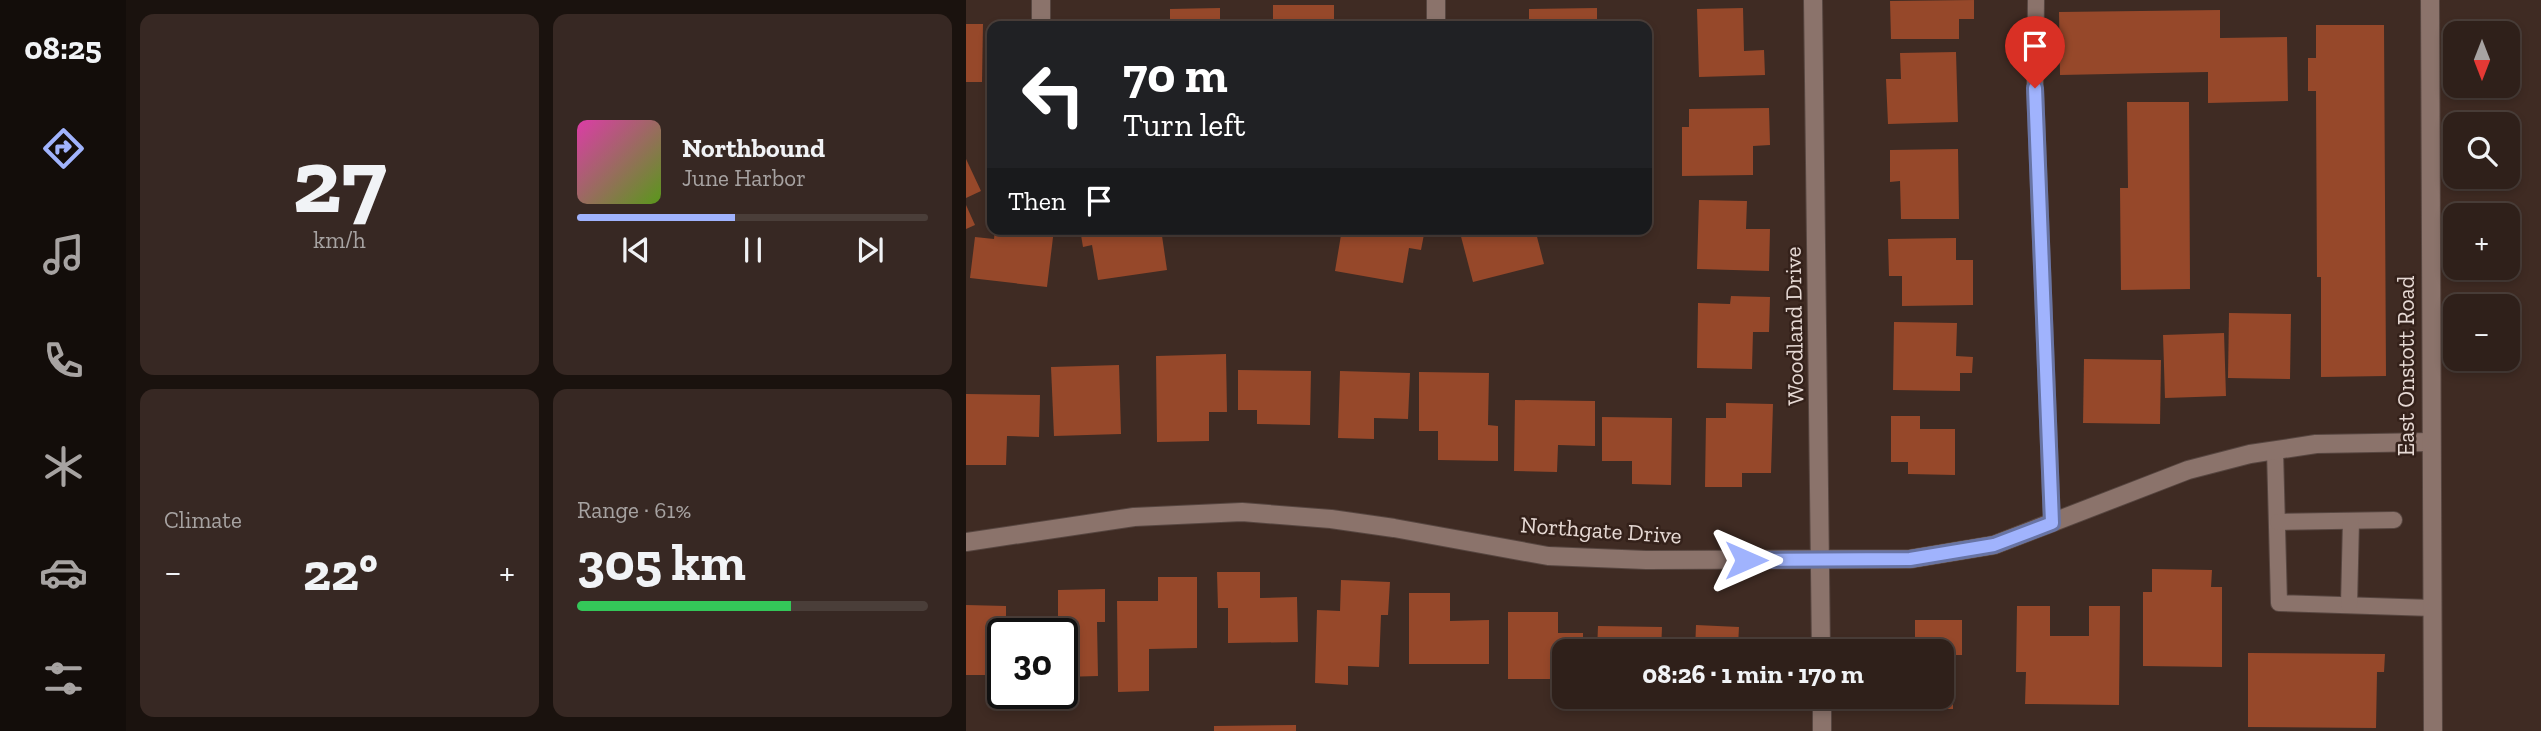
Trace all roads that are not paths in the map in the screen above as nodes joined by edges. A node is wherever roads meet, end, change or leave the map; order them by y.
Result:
1 (1041, 0) edge
2 (1436, 0) edge
3 (1813, 0) edge
4 (2036, 0) edge
5 (2430, 0) edge
6 (1041, 21) edge
7 (1436, 21) edge
8 (2431, 442) junction
9 (2275, 451) junction
10 (2394, 520) dead end
11 (2351, 521) junction
12 (2278, 522) junction
13 (2052, 523) junction
14 (966, 542) edge
15 (1821, 560) junction
16 (2349, 605) junction
17 (2432, 608) junction
18 (1821, 639) edge
19 (1822, 709) edge
20 (1822, 731) edge
21 (2433, 731) edge

1 - 6 street
2 - 7 street
3 - 15 street, Woodland Drive
4 - 13 lane
5 - 8 street, East Onstott Road
8 - 9 street, Northgate Drive
8 - 17 street, East Onstott Road
9 - 12 lane
9 - 13 street, Northgate Drive
10 - 11 lane
11 - 12 lane
11 - 16 lane
12 - 16 lane
13 - 15 street, Northgate Drive
14 - 15 street, Northgate Drive
15 - 18 street, Woodland Drive
16 - 17 lane
17 - 21 street, East Onstott Road
19 - 20 street

